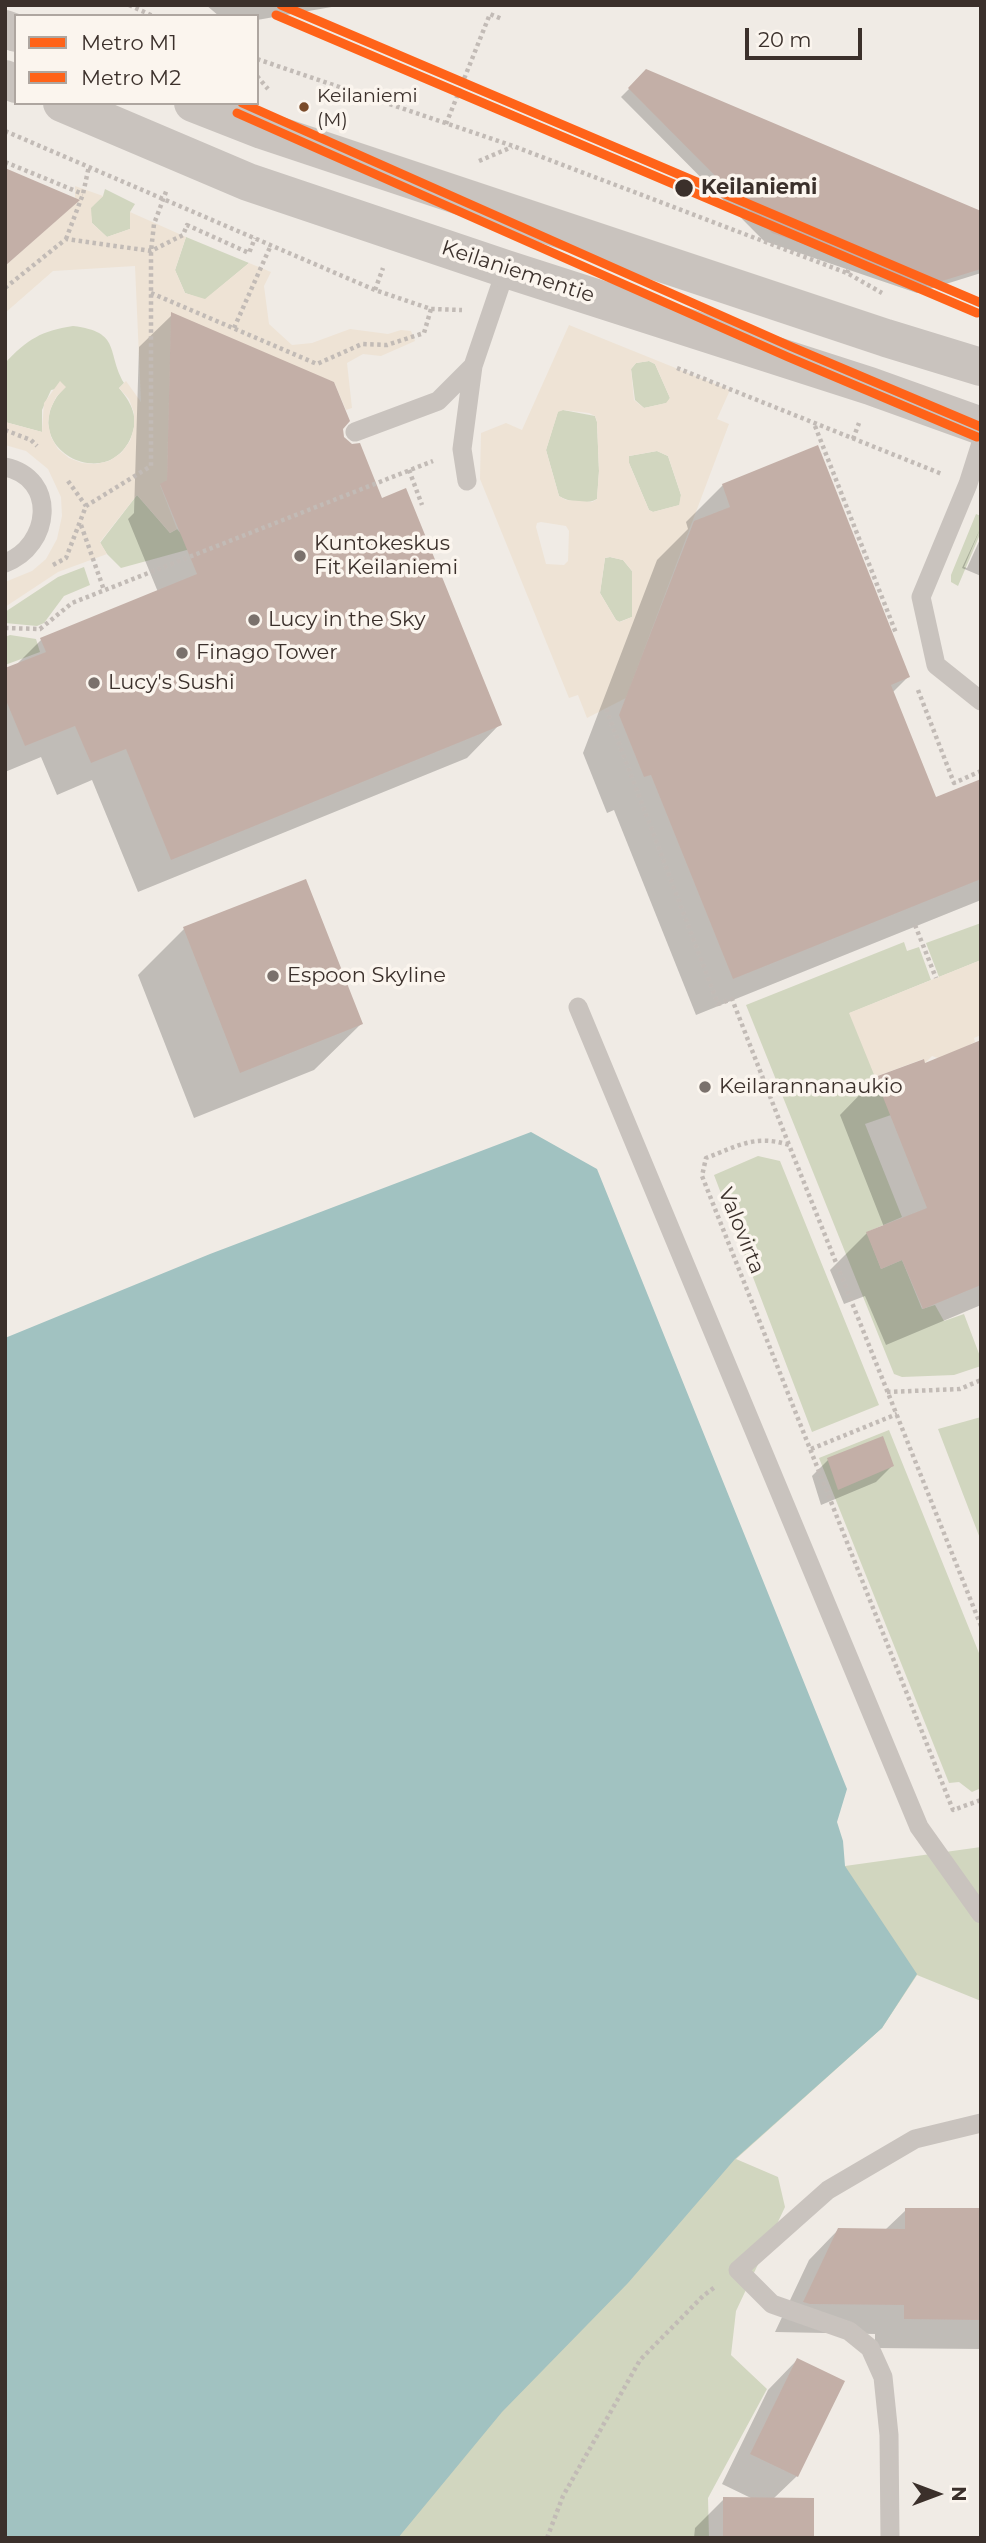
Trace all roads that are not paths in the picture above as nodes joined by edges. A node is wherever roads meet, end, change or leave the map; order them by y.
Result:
1 (67, 105) edge
2 (199, 105) edge
3 (506, 269) junction
4 (472, 366) junction
5 (981, 367) edge
6 (981, 426) edge
7 (355, 432) dead end
8 (981, 443) edge
9 (5, 467) edge
10 (467, 481) dead end
11 (5, 563) edge
12 (981, 701) edge
13 (578, 1007) dead end
14 (981, 1914) edge
15 (981, 2123) edge
16 (890, 2538) edge

1 - 3 street, Keilaniementie
2 - 5 street
3 - 4 lane
3 - 6 street, Keilaniementie
4 - 7 lane
4 - 10 lane
8 - 12 lane
9 - 11 lane
13 - 14 lane
15 - 16 lane

